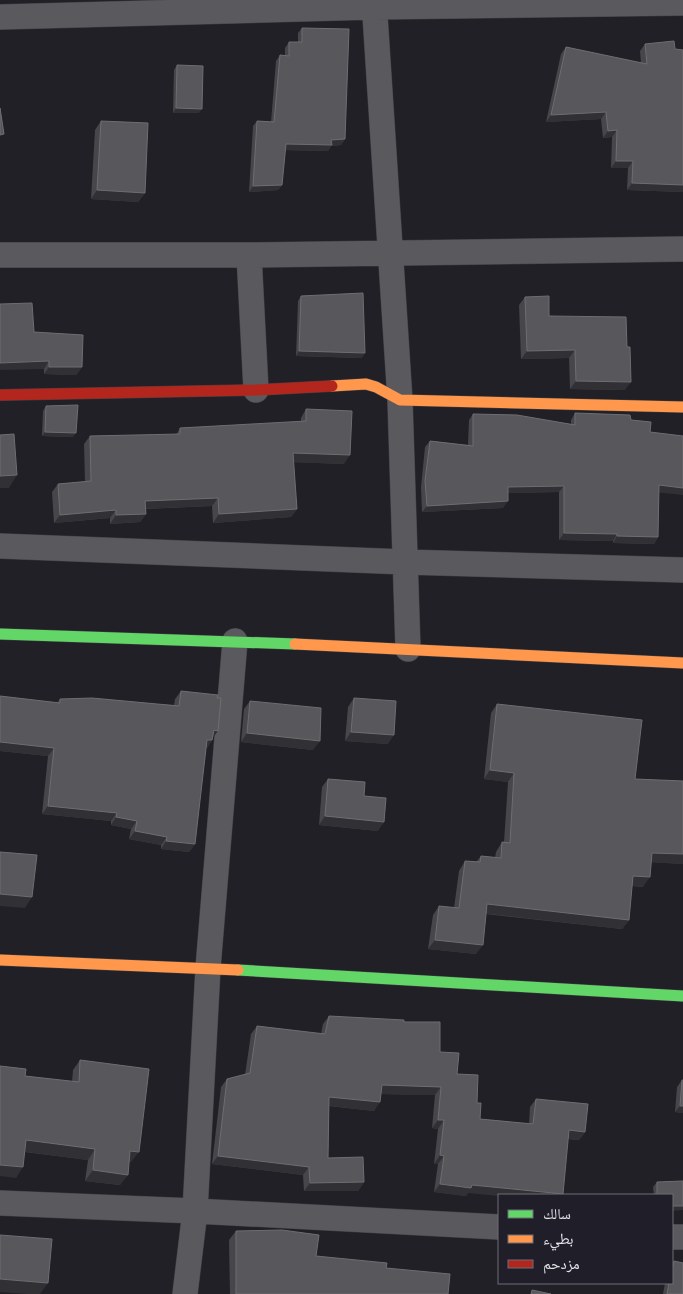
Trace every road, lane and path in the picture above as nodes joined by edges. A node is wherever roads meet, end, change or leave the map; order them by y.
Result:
1 (375, 3) edge
2 (683, 3) edge
3 (0, 17) edge
4 (683, 249) edge
5 (390, 253) junction
6 (0, 255) edge
7 (249, 255) junction
8 (256, 390) junction
9 (0, 395) edge
10 (400, 400) junction
11 (683, 407) edge
12 (0, 546) edge
13 (405, 562) junction
14 (683, 570) edge
15 (0, 634) edge
16 (235, 641) junction
17 (408, 649) junction
18 (683, 663) edge
19 (0, 960) edge
20 (208, 968) junction
21 (683, 996) edge
22 (0, 1203) edge
23 (195, 1211) junction
24 (498, 1227) edge
25 (185, 1294) edge

1 - 2 street
1 - 3 street
1 - 5 street
4 - 5 street
5 - 7 street
5 - 10 street
6 - 7 street
7 - 8 street
8 - 9 street
8 - 10 street
10 - 11 street
10 - 13 street
12 - 13 street
13 - 14 street
13 - 17 street
15 - 16 street
16 - 17 street
16 - 20 street
17 - 18 street
19 - 20 street
20 - 21 street
20 - 23 street
22 - 23 street
23 - 24 street
23 - 25 street

